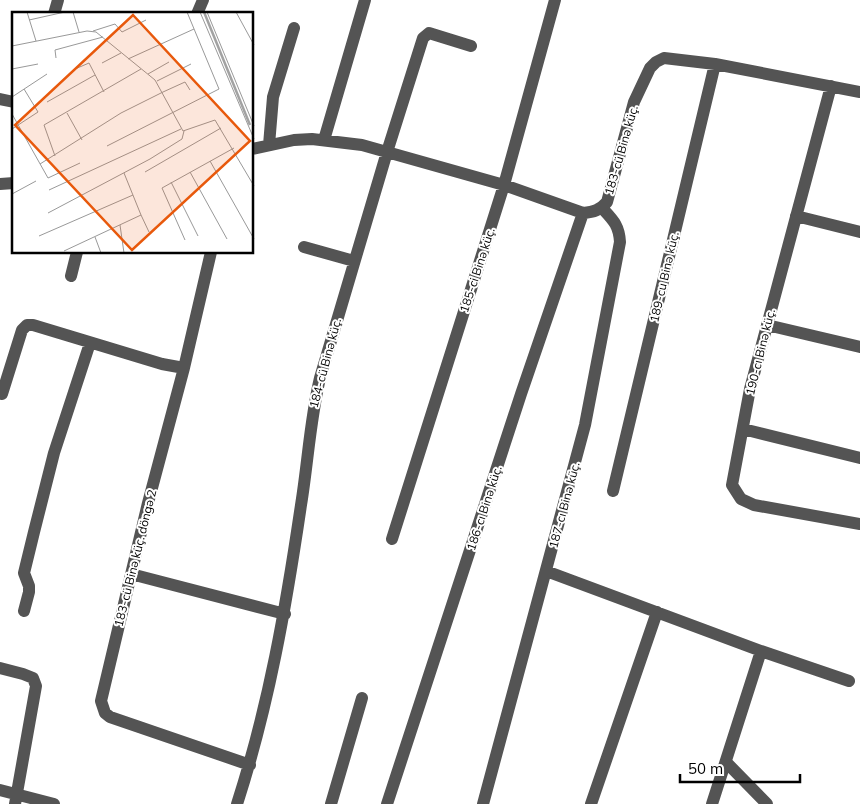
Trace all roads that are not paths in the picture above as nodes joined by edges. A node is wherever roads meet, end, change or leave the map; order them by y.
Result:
1 (203, 0) edge
2 (365, 0) edge
3 (555, 0) edge
4 (198, 12) edge
5 (294, 28) dead end
6 (471, 46) dead end
7 (715, 64) junction
8 (831, 86) junction
9 (860, 92) edge
10 (324, 140) junction
11 (269, 145) junction
12 (254, 149) edge
13 (386, 152) junction
14 (504, 185) junction
15 (602, 208) junction
16 (584, 213) junction
17 (796, 216) junction
18 (860, 232) edge
19 (304, 247) dead end
20 (76, 254) edge
21 (211, 254) edge
22 (354, 261) junction
23 (70, 276) dead end
24 (767, 326) junction
25 (90, 343) junction
26 (860, 347) edge
27 (184, 368) junction
28 (2, 394) dead end
29 (742, 429) junction
30 (860, 458) edge
31 (613, 490) dead end
32 (860, 524) edge
33 (392, 539) dead end
34 (546, 570) junction
35 (131, 574) junction
36 (24, 611) dead end
37 (657, 612) junction
38 (285, 614) junction
39 (761, 651) junction
40 (0, 668) edge
41 (849, 681) dead end
42 (362, 698) dead end
43 (726, 762) junction
44 (250, 764) junction
45 (0, 790) edge
46 (16, 799) edge
47 (54, 804) edge
48 (237, 804) edge
49 (331, 804) edge
50 (387, 804) edge
51 (483, 804) edge
52 (591, 804) edge
53 (712, 804) edge
54 (767, 804) edge

1 - 4 street
2 - 10 street
3 - 14 street, 185-ci Binə küç.
5 - 11 street
6 - 13 street, 184-cü Binə küç.
7 - 8 street, 183-cü Binə küç.
7 - 15 street, 183-cü Binə küç.
7 - 31 street, 189-cu Binə küç.
8 - 9 street, 183-cü Binə küç.
8 - 17 street, 190-cı Binə küç.
10 - 11 street
10 - 13 street
11 - 12 street
13 - 14 street
13 - 22 street, 184-cü Binə küç.
14 - 16 street
14 - 33 street, 185-ci Binə küç.
15 - 16 street, 183-cü Binə küç.
15 - 34 street, 187-cı Binə küç.
16 - 50 street, 186-cı Binə küç.
17 - 18 street
17 - 24 street, 190-cı Binə küç.
19 - 22 street
20 - 23 street
21 - 27 street, 183-cü Binə küç. döngə 2
22 - 38 street, 184-cü Binə küç.
24 - 26 street
24 - 29 street, 190-cı Binə küç.
25 - 27 street
25 - 28 street
25 - 36 street
27 - 35 street, 183-cü Binə küç. döngə 2
29 - 30 street
29 - 32 street, 190-cı Binə küç.
34 - 37 street
34 - 51 street, 187-cı Binə küç.
35 - 38 street
35 - 44 street, 183-cü Binə küç. döngə 2
37 - 39 street
37 - 52 street
38 - 44 street, 184-cü Binə küç.
39 - 41 street
39 - 43 street
40 - 46 street
42 - 49 street
43 - 53 street
43 - 54 street
44 - 48 street, 184-cü Binə küç.
45 - 46 street
46 - 47 street

